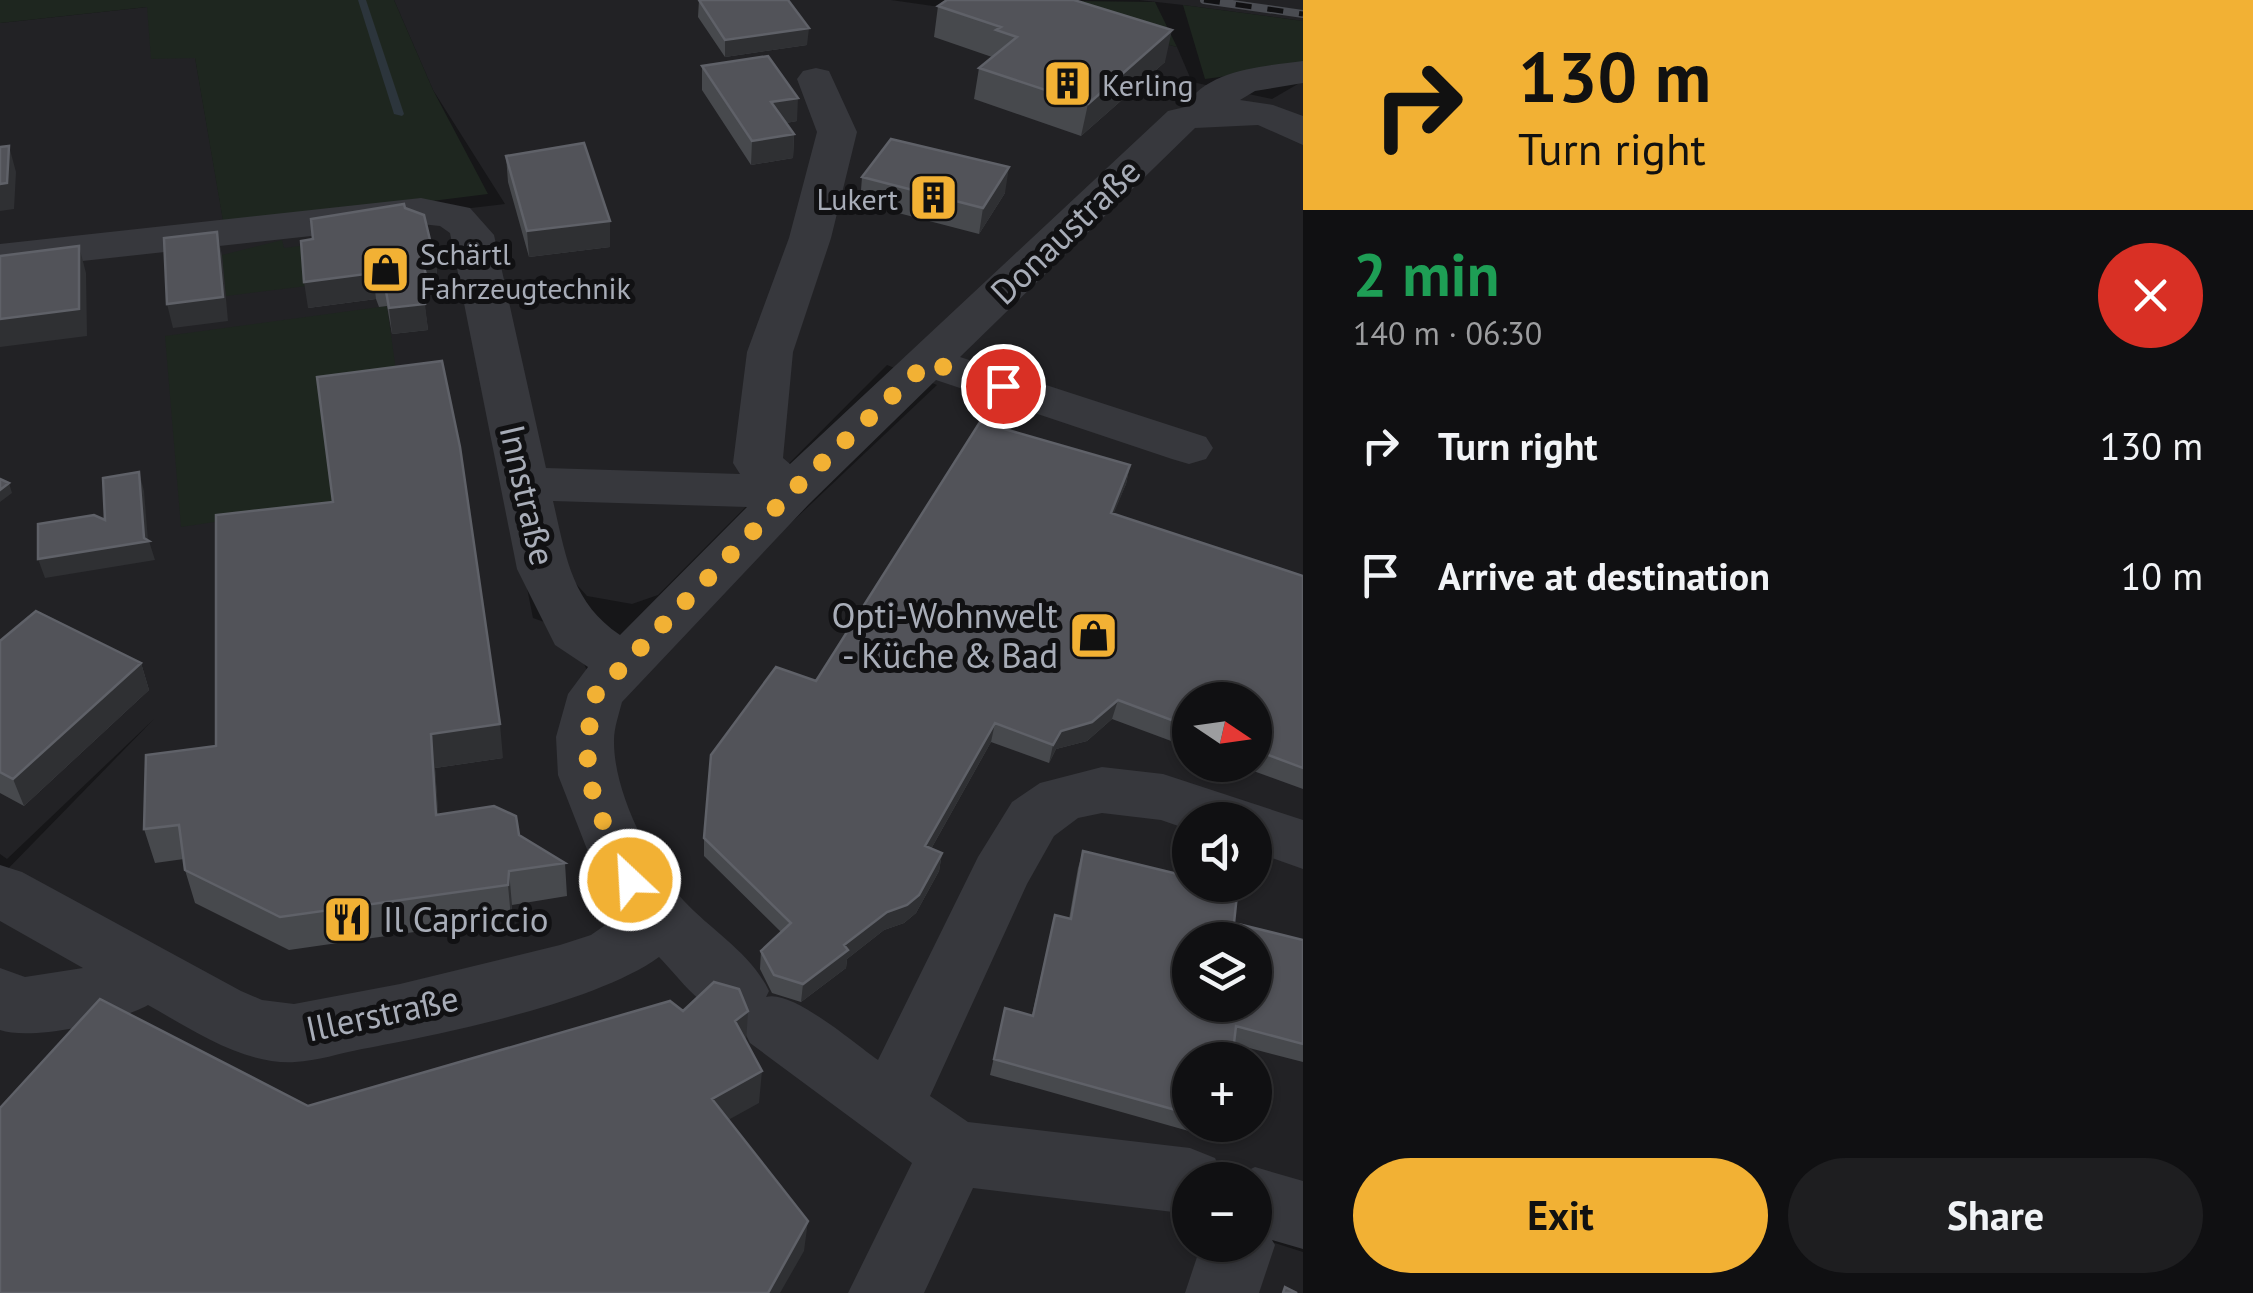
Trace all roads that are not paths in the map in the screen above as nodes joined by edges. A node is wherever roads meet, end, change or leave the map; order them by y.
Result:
1 (1303, 72) edge
2 (816, 79) dead end
3 (1182, 119) junction
4 (1303, 133) edge
5 (74, 213) dead end
6 (0, 257) edge
7 (928, 362) junction
8 (1189, 448) dead end
9 (524, 484) junction
10 (791, 492) junction
11 (623, 664) junction
12 (1176, 802) edge
13 (1272, 834) edge
14 (1303, 845) edge
15 (0, 890) edge
16 (662, 920) junction
17 (149, 971) junction
18 (0, 996) edge
19 (890, 1108) junction
20 (954, 1153) junction
21 (1172, 1179) edge
22 (1272, 1205) edge
23 (1303, 1215) edge
24 (1232, 1262) edge
25 (885, 1293) edge
26 (1222, 1293) edge

1 - 3 street, Donaustraße
2 - 10 street
3 - 4 street
3 - 7 street, Donaustraße
5 - 6 street
6 - 9 street, Innstraße
7 - 8 street
7 - 10 street, Donaustraße
9 - 10 street
9 - 11 street, Innstraße
10 - 11 street, Donaustraße
11 - 16 street, Donaustraße
12 - 19 street
13 - 14 street
15 - 17 street, Illerstraße
16 - 17 street, Illerstraße
16 - 19 street, Donaustraße
17 - 18 street
19 - 20 street, Donaustraße
20 - 21 street
20 - 25 street
22 - 23 street
24 - 26 street

